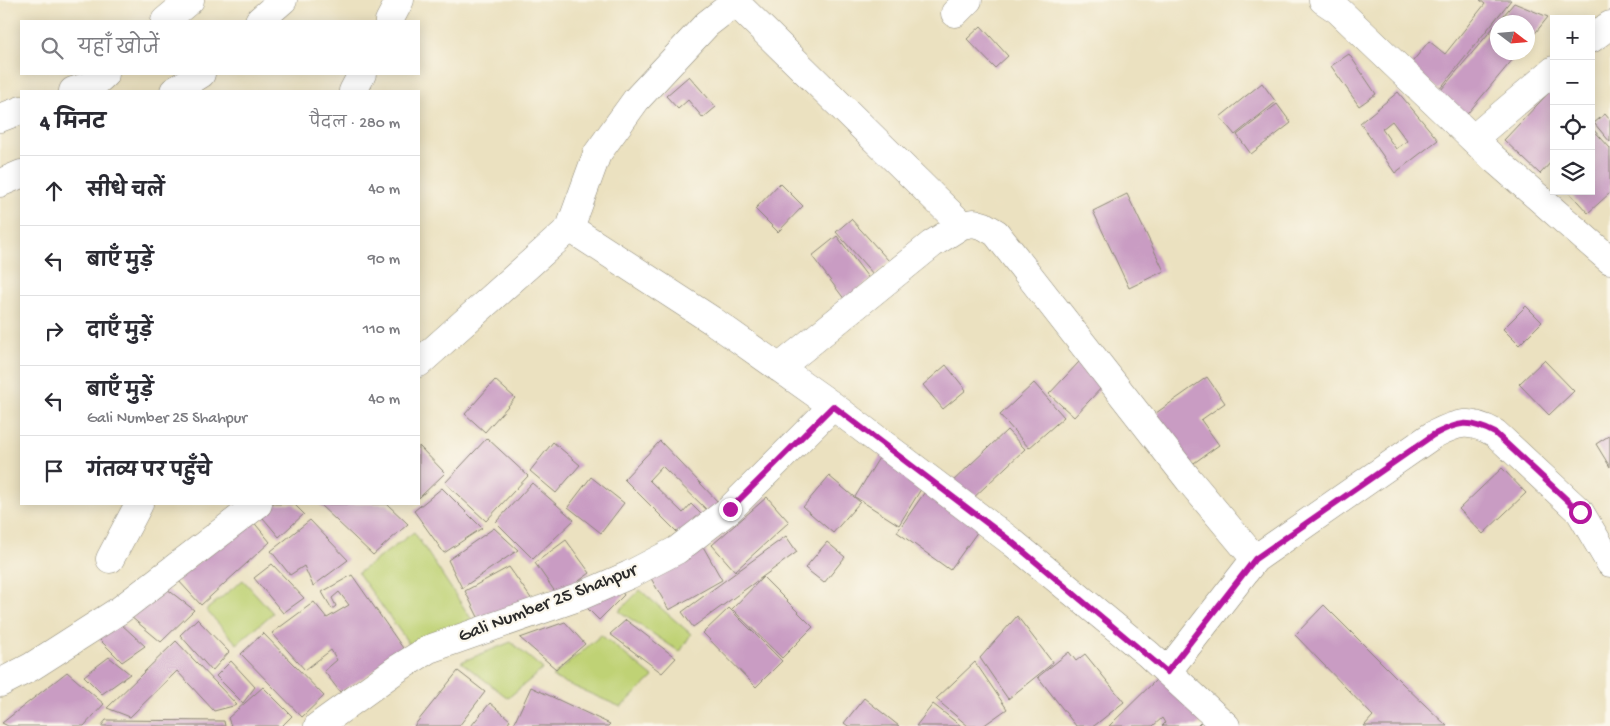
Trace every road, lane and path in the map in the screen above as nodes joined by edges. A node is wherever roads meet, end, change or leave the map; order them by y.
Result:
1 (190, 0) edge
2 (283, 0) edge
3 (400, 0) edge
4 (1323, 0) edge
5 (737, 1) edge
6 (166, 20) edge
7 (260, 20) edge
8 (390, 20) edge
9 (1610, 25) edge
10 (1595, 36) edge
11 (1550, 73) edge
12 (104, 75) edge
13 (199, 75) edge
14 (361, 75) edge
15 (76, 90) edge
16 (176, 90) edge
17 (354, 90) edge
18 (20, 110) edge
19 (0, 118) edge
20 (1473, 139) junction
21 (20, 174) edge
22 (0, 183) edge
23 (962, 226) junction
24 (570, 228) junction
25 (1610, 260) edge
26 (420, 363) edge
27 (779, 368) junction
28 (833, 406) junction
29 (137, 505) edge
30 (257, 505) edge
31 (110, 559) dead end
32 (1255, 559) junction
33 (1610, 563) edge
34 (1167, 672) junction
35 (0, 683) edge
36 (318, 726) edge
37 (1226, 726) edge

1 - 6 street
2 - 7 street
3 - 8 street
4 - 20 street
5 - 23 street
5 - 24 street
9 - 10 street
11 - 20 street
12 - 15 street
13 - 16 street
14 - 17 street
18 - 19 street
20 - 25 street
21 - 22 street
23 - 27 street
23 - 32 street
24 - 26 street
24 - 27 street
27 - 28 street
28 - 34 street
28 - 36 street, Gali Number 25 Shahpur
29 - 31 street
30 - 35 street
32 - 33 street
32 - 34 street
34 - 37 street

